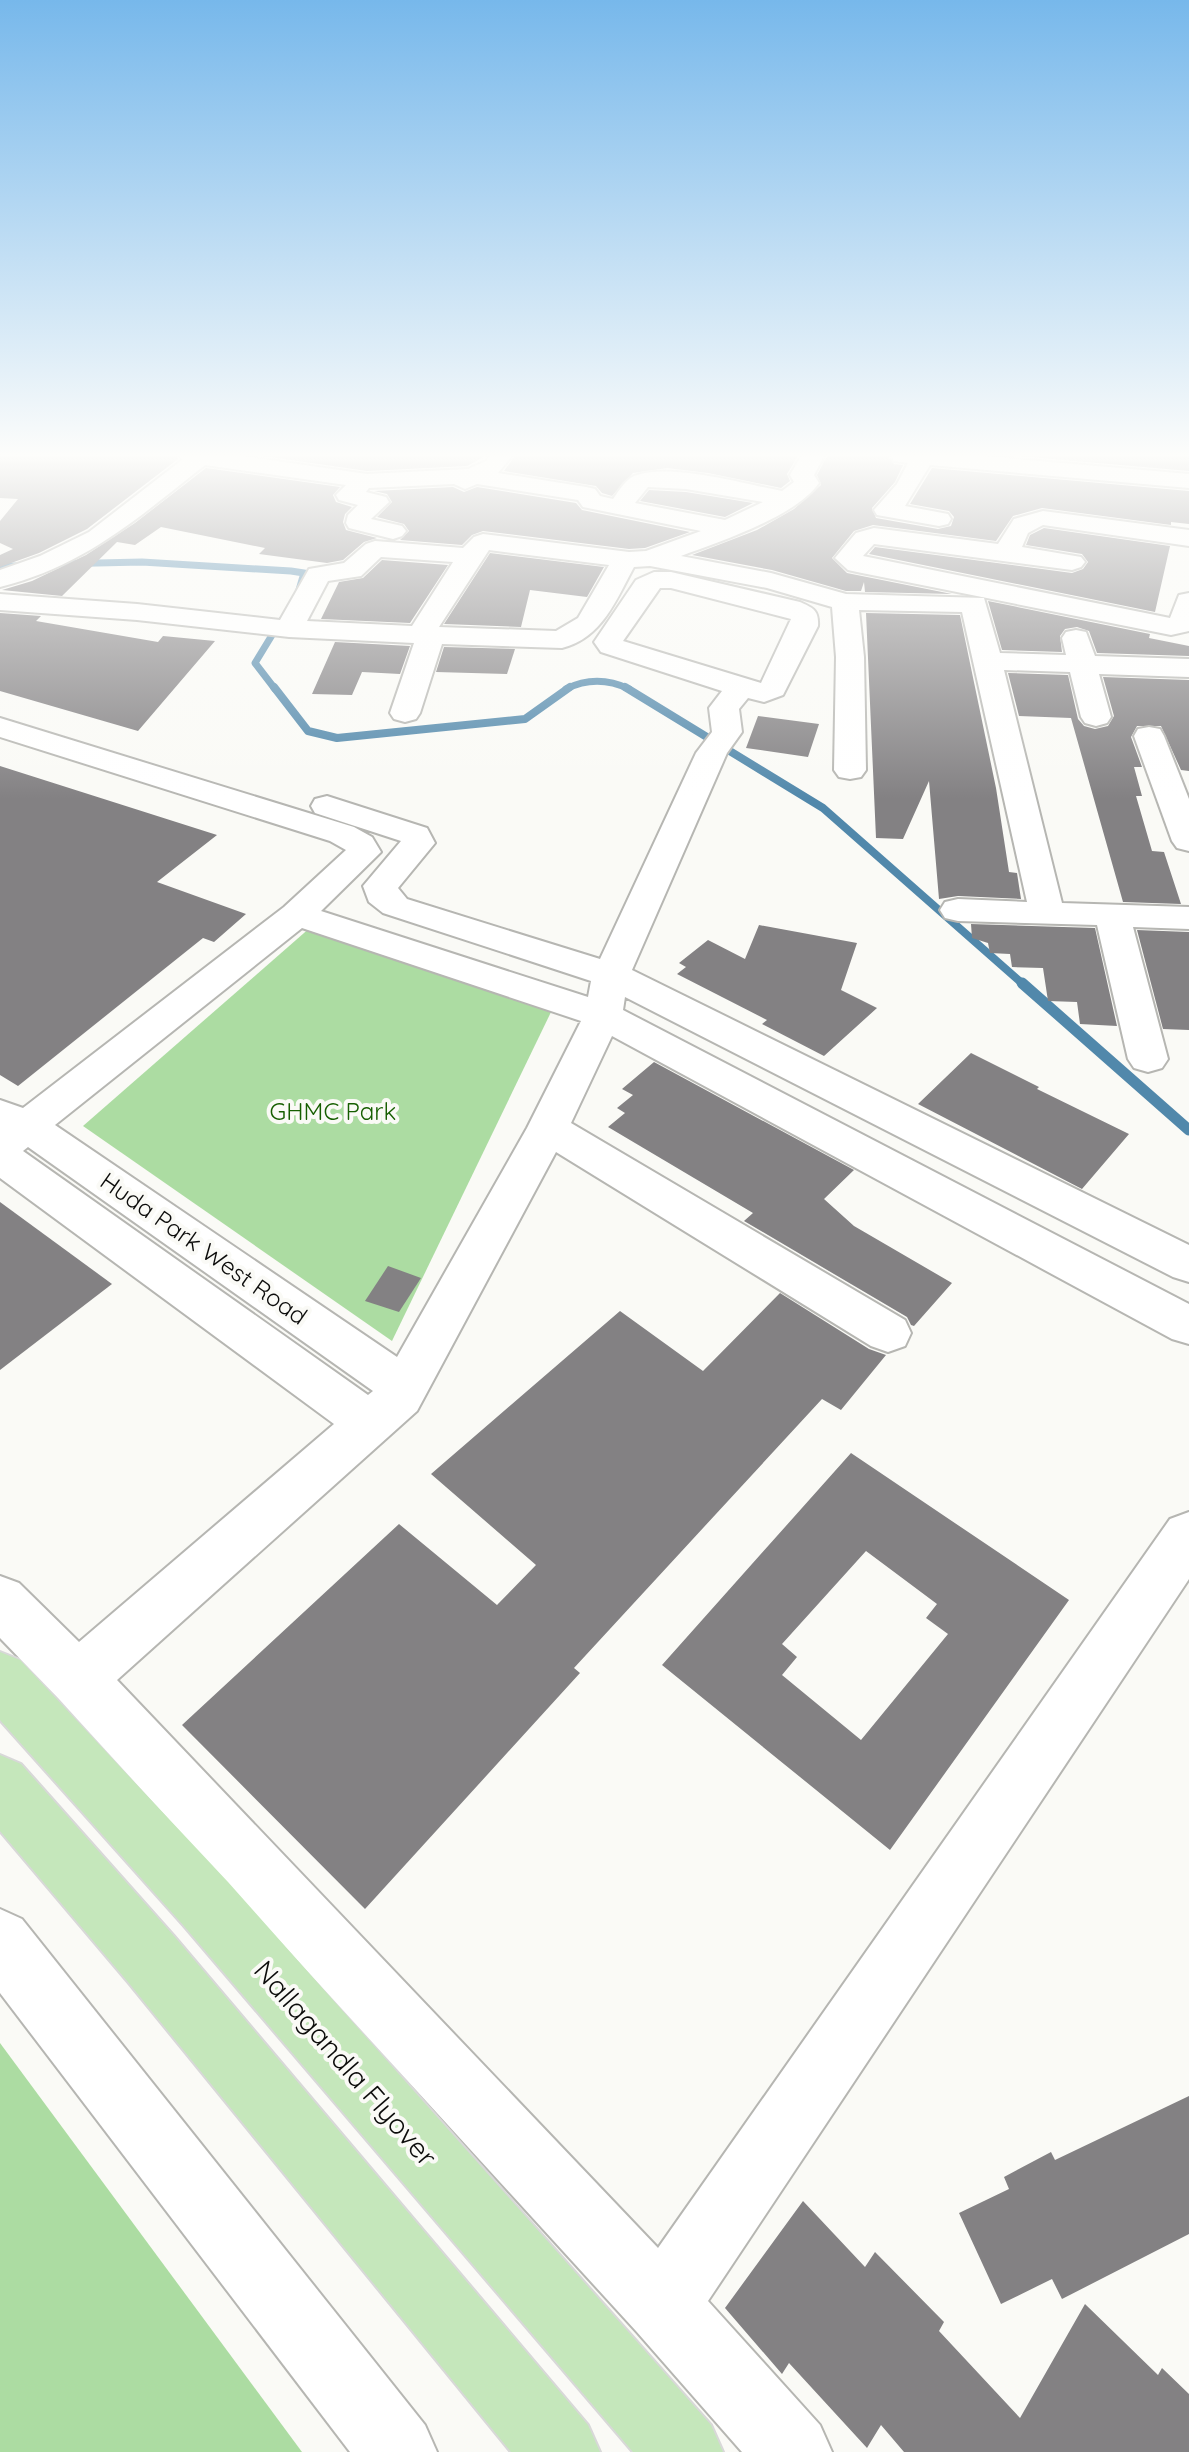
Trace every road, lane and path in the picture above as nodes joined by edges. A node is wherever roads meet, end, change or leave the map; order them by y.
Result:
1 (348, 570) edge
2 (462, 570) edge
3 (621, 570) edge
4 (702, 570) edge
5 (799, 570) edge
6 (889, 570) edge
7 (782, 584) junction
8 (1189, 601) edge
9 (0, 602) edge
10 (845, 602) junction
11 (1072, 624) dead end
12 (279, 628) junction
13 (425, 636) junction
14 (987, 661) junction
15 (1083, 664) junction
16 (1189, 668) edge
17 (753, 690) junction
18 (0, 704) edge
19 (405, 713) dead end
20 (1096, 717) dead end
21 (0, 727) edge
22 (1149, 736) dead end
23 (850, 770) dead end
24 (1178, 786) edge
25 (1189, 841) edge
26 (958, 910) dead end
27 (1047, 913) junction
28 (297, 915) junction
29 (1112, 915) junction
30 (1189, 918) edge
31 (607, 995) junction
32 (1148, 1059) dead end
33 (548, 1128) junction
34 (7, 1136) edge
35 (1189, 1265) edge
36 (1189, 1326) edge
37 (888, 1333) dead end
38 (405, 1388) junction
39 (370, 1423) junction
40 (1189, 1535) edge
41 (0, 1601) edge
42 (0, 1679) edge
43 (78, 1679) junction
44 (0, 1785) edge
45 (0, 1941) edge
46 (662, 2305) junction
47 (398, 2452) edge
48 (561, 2452) edge
49 (684, 2452) edge
50 (793, 2452) edge

1 - 12 street
2 - 13 street
3 - 13 street
4 - 7 street
5 - 7 street
6 - 8 street
7 - 10 street
9 - 12 street
10 - 14 street
10 - 23 street
11 - 15 street
12 - 13 street
13 - 19 street
14 - 15 street
14 - 27 street
15 - 16 street
15 - 20 street
17 - 17 street
17 - 31 street
18 - 31 street
21 - 28 street
22 - 24 street
24 - 25 street
26 - 27 street
27 - 29 street
28 - 31 street
28 - 34 street
29 - 30 street
29 - 32 street
31 - 33 street
31 - 35 street
31 - 36 street
33 - 37 street
33 - 38 street
34 - 38 street, Huda Park West Road
34 - 39 street, Huda Park West Road
38 - 39 street
39 - 43 street
40 - 46 street
41 - 43 street
42 - 49 main road, Nallagandla Flyover
43 - 46 street
44 - 48 main road
45 - 47 street
46 - 50 street

